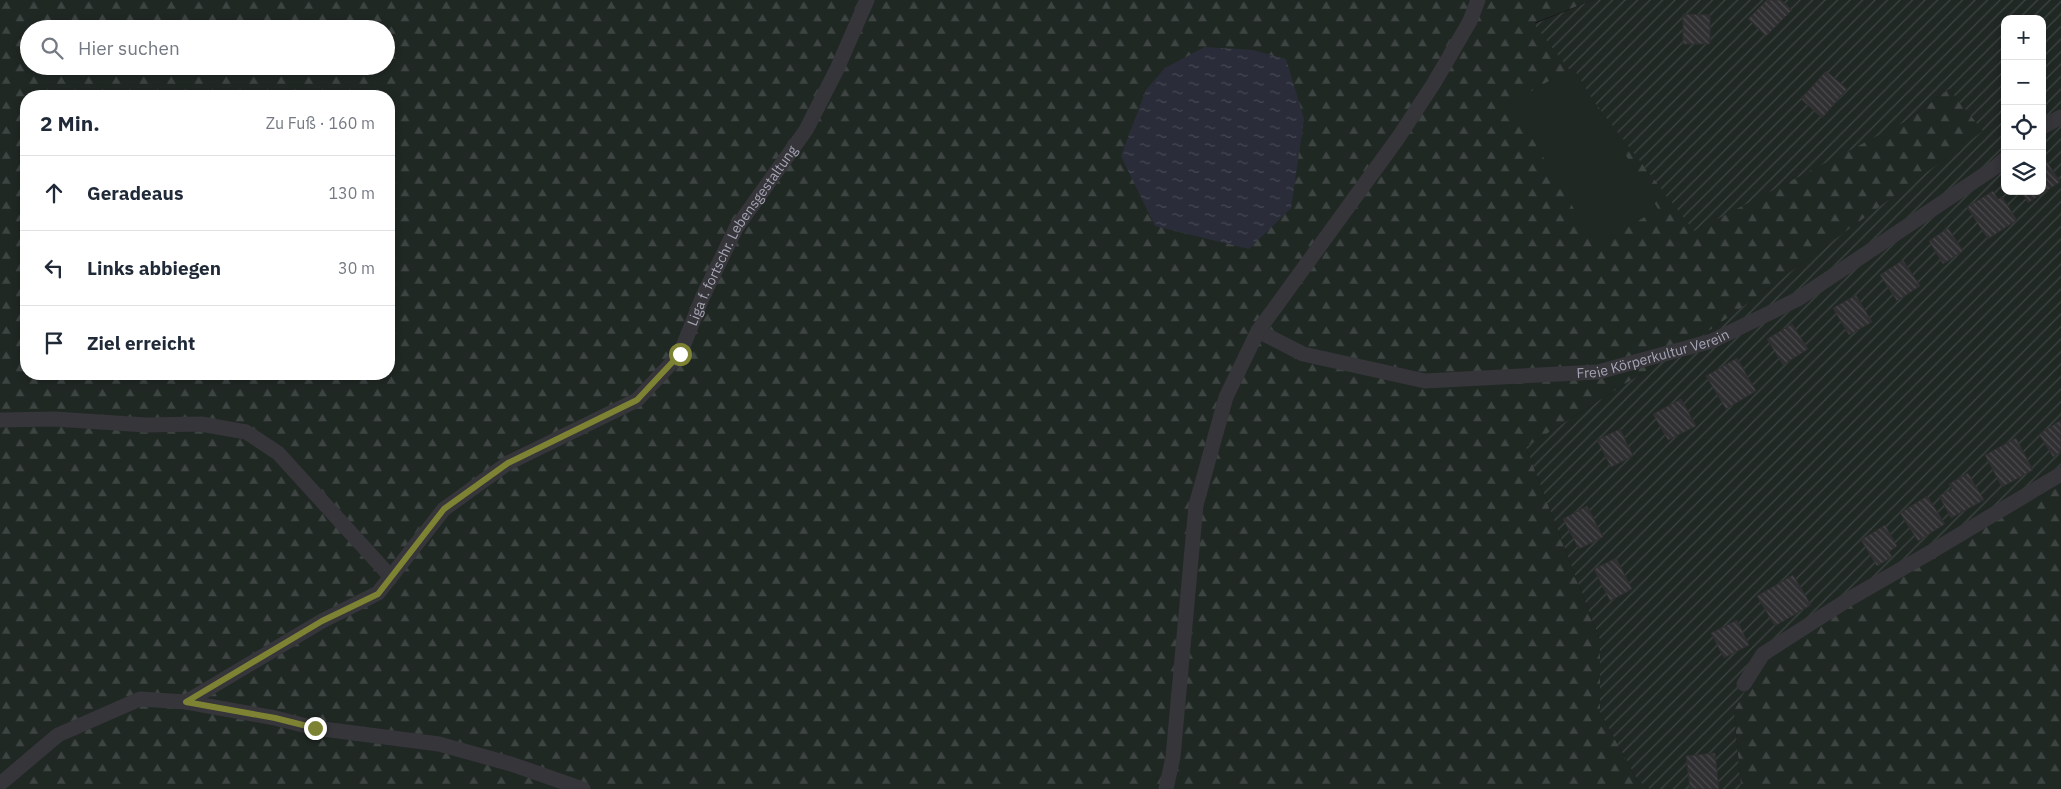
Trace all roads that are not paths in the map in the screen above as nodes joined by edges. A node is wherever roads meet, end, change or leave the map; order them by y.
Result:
1 (867, 0) edge
2 (1478, 0) edge
3 (2061, 117) edge
4 (2046, 125) edge
5 (2001, 163) edge
6 (1258, 331) junction
7 (0, 420) edge
8 (2061, 474) edge
9 (390, 576) junction
10 (1744, 684) dead end
11 (186, 702) junction
12 (0, 784) edge
13 (584, 789) edge
14 (1166, 789) edge

1 - 9 lane, Liga f. fortschr. Lebensgestaltung
2 - 6 lane
3 - 4 lane
5 - 6 lane, Freie Körperkultur Verein
6 - 14 lane
7 - 9 lane
8 - 10 lane
9 - 11 lane, Liga f. fortschr. Lebensgestaltung
11 - 12 lane
11 - 13 lane

